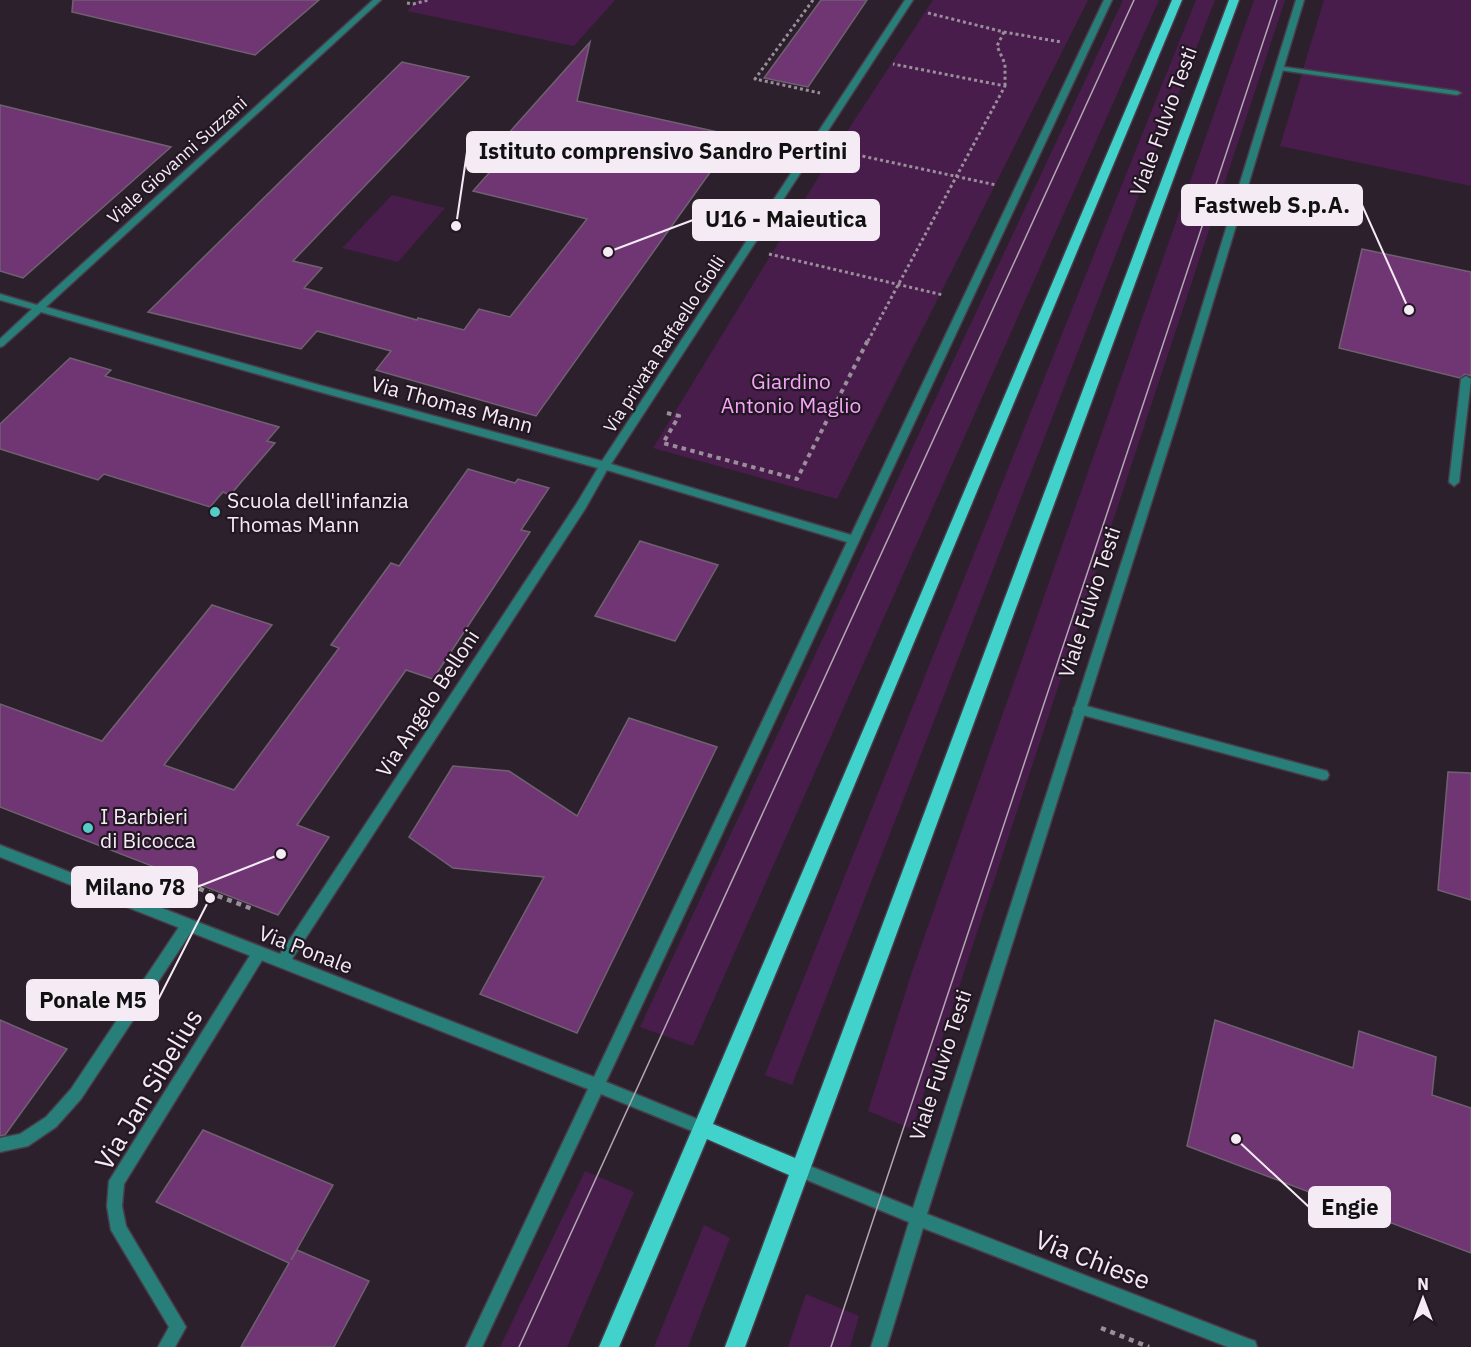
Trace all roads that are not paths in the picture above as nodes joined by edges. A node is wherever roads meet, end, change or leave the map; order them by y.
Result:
1 (377, 0) edge
2 (909, 0) edge
3 (1108, 0) edge
4 (1177, 0) edge
5 (1234, 0) edge
6 (1300, 0) edge
7 (1280, 68) junction
8 (1457, 93) dead end
9 (0, 297) edge
10 (40, 308) junction
11 (0, 344) edge
12 (1466, 379) dead end
13 (606, 466) junction
14 (1454, 482) dead end
15 (854, 540) junction
16 (1079, 710) junction
17 (1323, 775) dead end
18 (0, 851) edge
19 (188, 925) junction
20 (259, 953) junction
21 (282, 963) junction
22 (597, 1086) junction
23 (702, 1128) junction
24 (0, 1145) edge
25 (800, 1170) junction
26 (918, 1218) junction
27 (166, 1347) edge
28 (474, 1347) edge
29 (609, 1347) edge
30 (735, 1347) edge
31 (879, 1347) edge
32 (1249, 1347) edge

1 - 10 street, Viale Giovanni Suzzani
2 - 13 street, Via privata Raffaello Giolli
3 - 15 street
4 - 23 main road, Viale Fulvio Testi
5 - 25 main road, Viale Fulvio Testi
6 - 7 street, Viale Fulvio Testi
7 - 8 street
7 - 16 street, Viale Fulvio Testi
9 - 10 street, Via Thomas Mann
10 - 11 street, Viale Giovanni Suzzani
10 - 13 street, Via Thomas Mann
12 - 14 street
13 - 15 street, Via Thomas Mann
13 - 21 street, Via Angelo Belloni
15 - 22 street
16 - 17 street
16 - 26 street, Viale Fulvio Testi
18 - 19 street, Via Ponale
19 - 20 street, Via Ponale
19 - 24 street
20 - 21 street, Via Ponale
20 - 27 street, Via Jan Sibelius
21 - 22 street, Via Ponale
22 - 23 street
22 - 28 street
23 - 25 main road
23 - 29 main road, Viale Fulvio Testi
25 - 26 street
25 - 30 main road, Viale Fulvio Testi
26 - 31 street, Viale Fulvio Testi
26 - 32 street, Via Chiese

